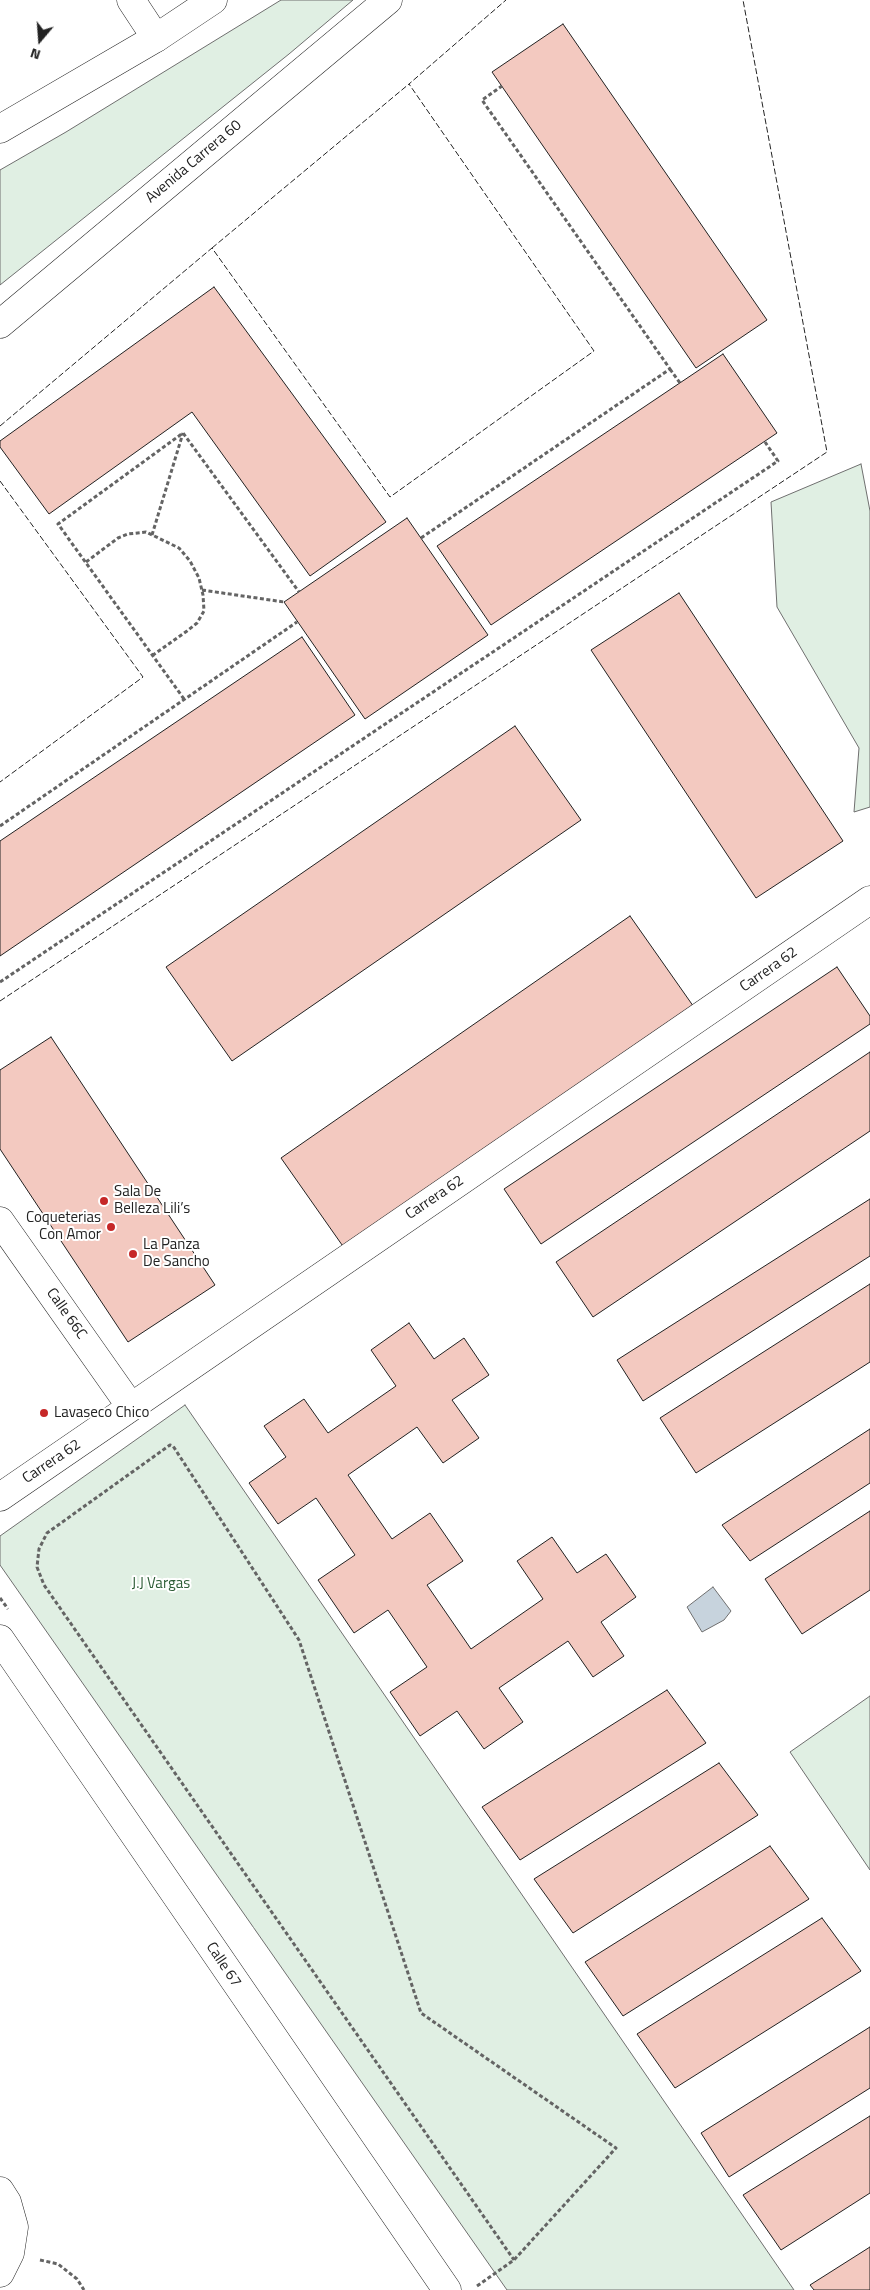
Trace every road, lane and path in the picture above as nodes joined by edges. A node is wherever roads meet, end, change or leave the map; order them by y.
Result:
1 (131, 0) edge
2 (213, 0) edge
3 (388, 0) edge
4 (156, 38) junction
5 (502, 86) dead end
6 (0, 129) edge
7 (0, 324) edge
8 (670, 369) junction
9 (680, 383) dead end
10 (183, 433) junction
11 (765, 442) dead end
12 (152, 535) junction
13 (421, 538) dead end
14 (86, 562) junction
15 (202, 590) junction
16 (299, 592) dead end
17 (284, 602) dead end
18 (297, 622) dead end
19 (153, 656) junction
20 (184, 699) junction
21 (0, 826) edge
22 (870, 900) edge
23 (0, 982) edge
24 (0, 1221) edge
25 (132, 1407) junction
26 (0, 1497) edge
27 (0, 1639) edge
28 (0, 2191) edge
29 (514, 2260) junction
30 (5, 2263) edge
31 (476, 2286) dead end
32 (84, 2290) edge
33 (447, 2290) edge

1 - 4 street
2 - 4 street
3 - 7 street, Avenida Carrera 60
4 - 6 street
5 - 8 path
8 - 9 path
8 - 13 path
10 - 12 path
10 - 14 path
10 - 16 path
11 - 23 path
12 - 14 path
12 - 15 path
14 - 19 path
15 - 17 path
15 - 19 path
18 - 20 path
19 - 20 path
20 - 21 path
22 - 25 street, Carrera 62
24 - 25 street, Calle 66C
25 - 26 street, Carrera 62
27 - 33 street, Calle 67
28 - 30 street
29 - 29 path
29 - 31 path
30 - 32 path

